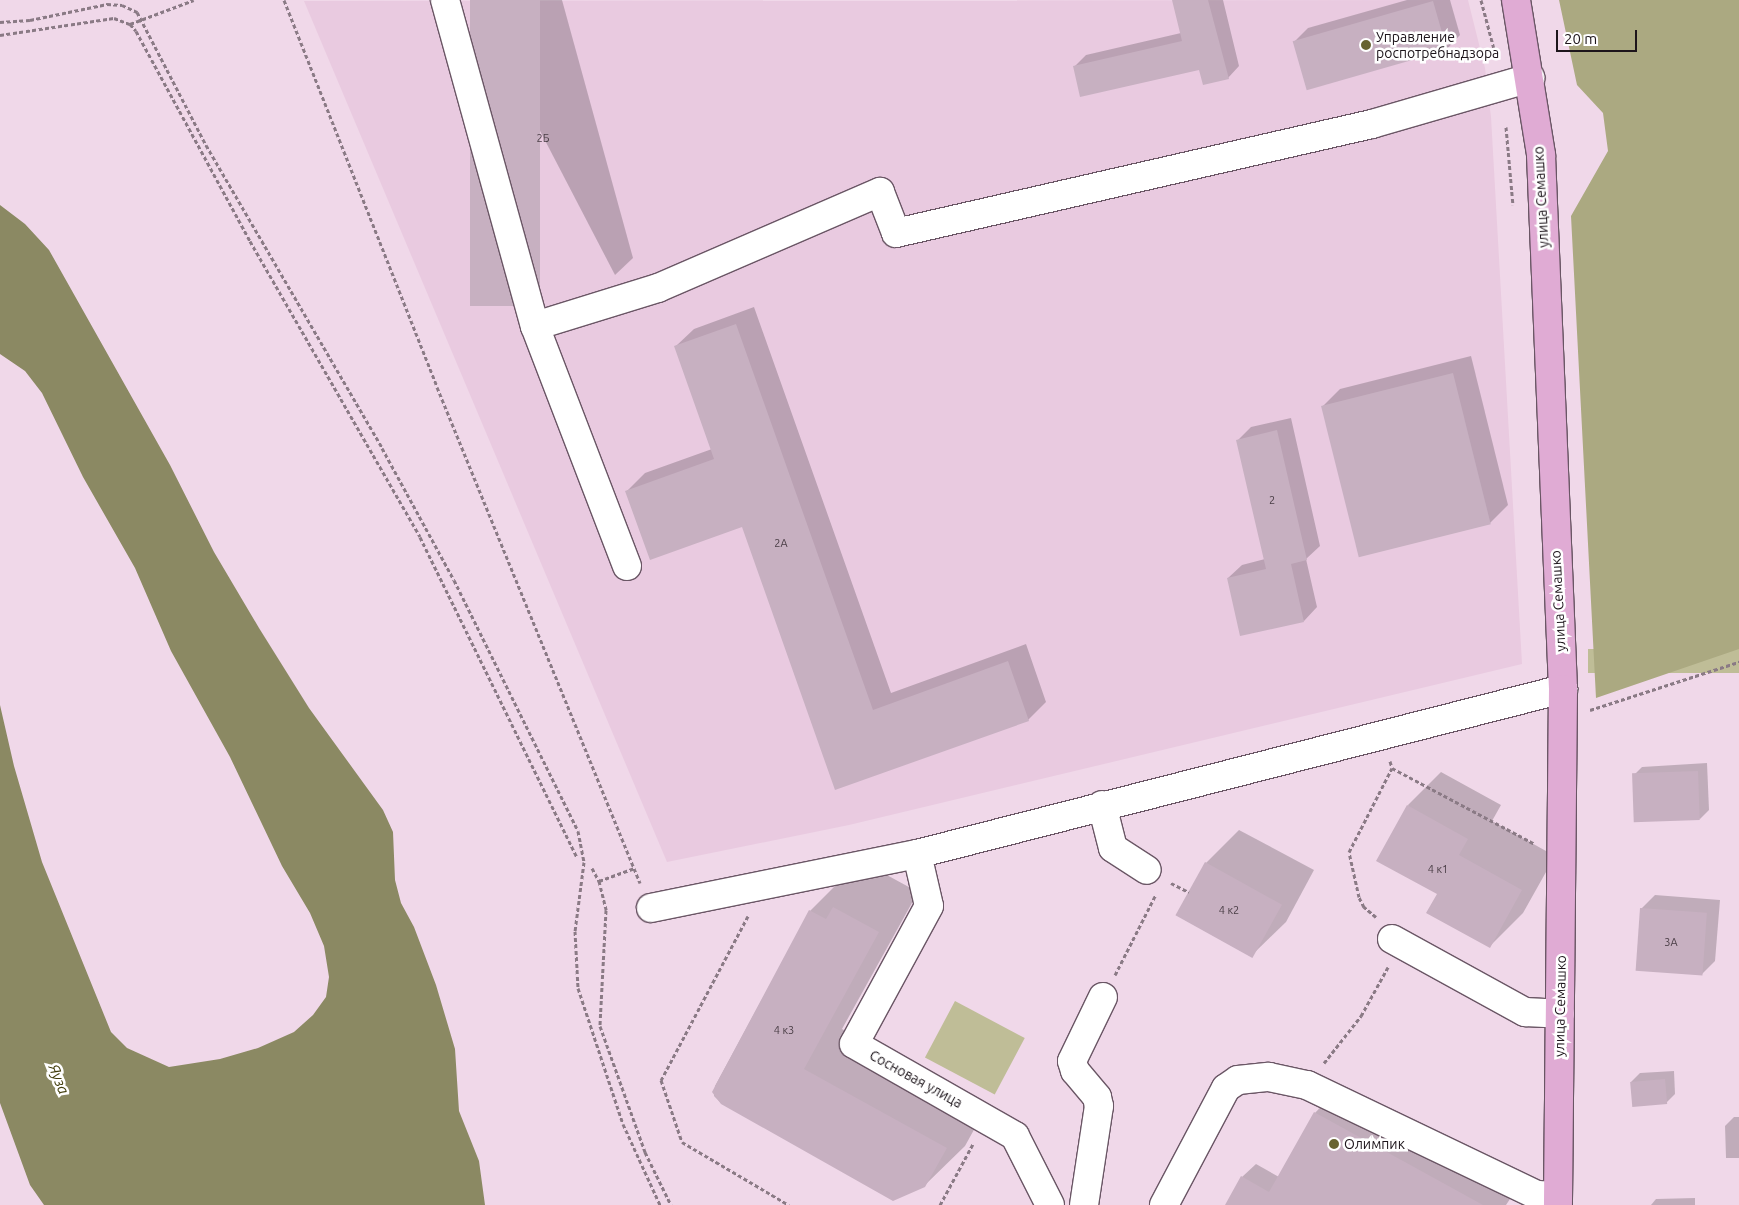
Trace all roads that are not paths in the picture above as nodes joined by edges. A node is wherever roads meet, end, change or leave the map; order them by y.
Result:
1 (445, 0) edge
2 (1516, 0) edge
3 (1530, 78) junction
4 (535, 326) junction
5 (627, 566) dead end
6 (1563, 689) junction
7 (1102, 805) junction
8 (917, 854) junction
9 (1153, 879) road end
10 (651, 908) road end
11 (1396, 941) road end
12 (1104, 997) road end
13 (1560, 1014) junction
14 (1558, 1201) edge
15 (1050, 1205) edge
16 (1084, 1205) edge
17 (1164, 1205) edge

1 - 4 street
2 - 3 main road, улица Семашко
3 - 4 street
3 - 6 main road, улица Семашко
4 - 5 street
6 - 7 street
6 - 13 main road, улица Семашко
7 - 8 street
7 - 9 street
8 - 10 street
8 - 15 street, Сосновая улица
11 - 13 street
12 - 16 street
13 - 14 main road, улица Семашко
14 - 17 street

